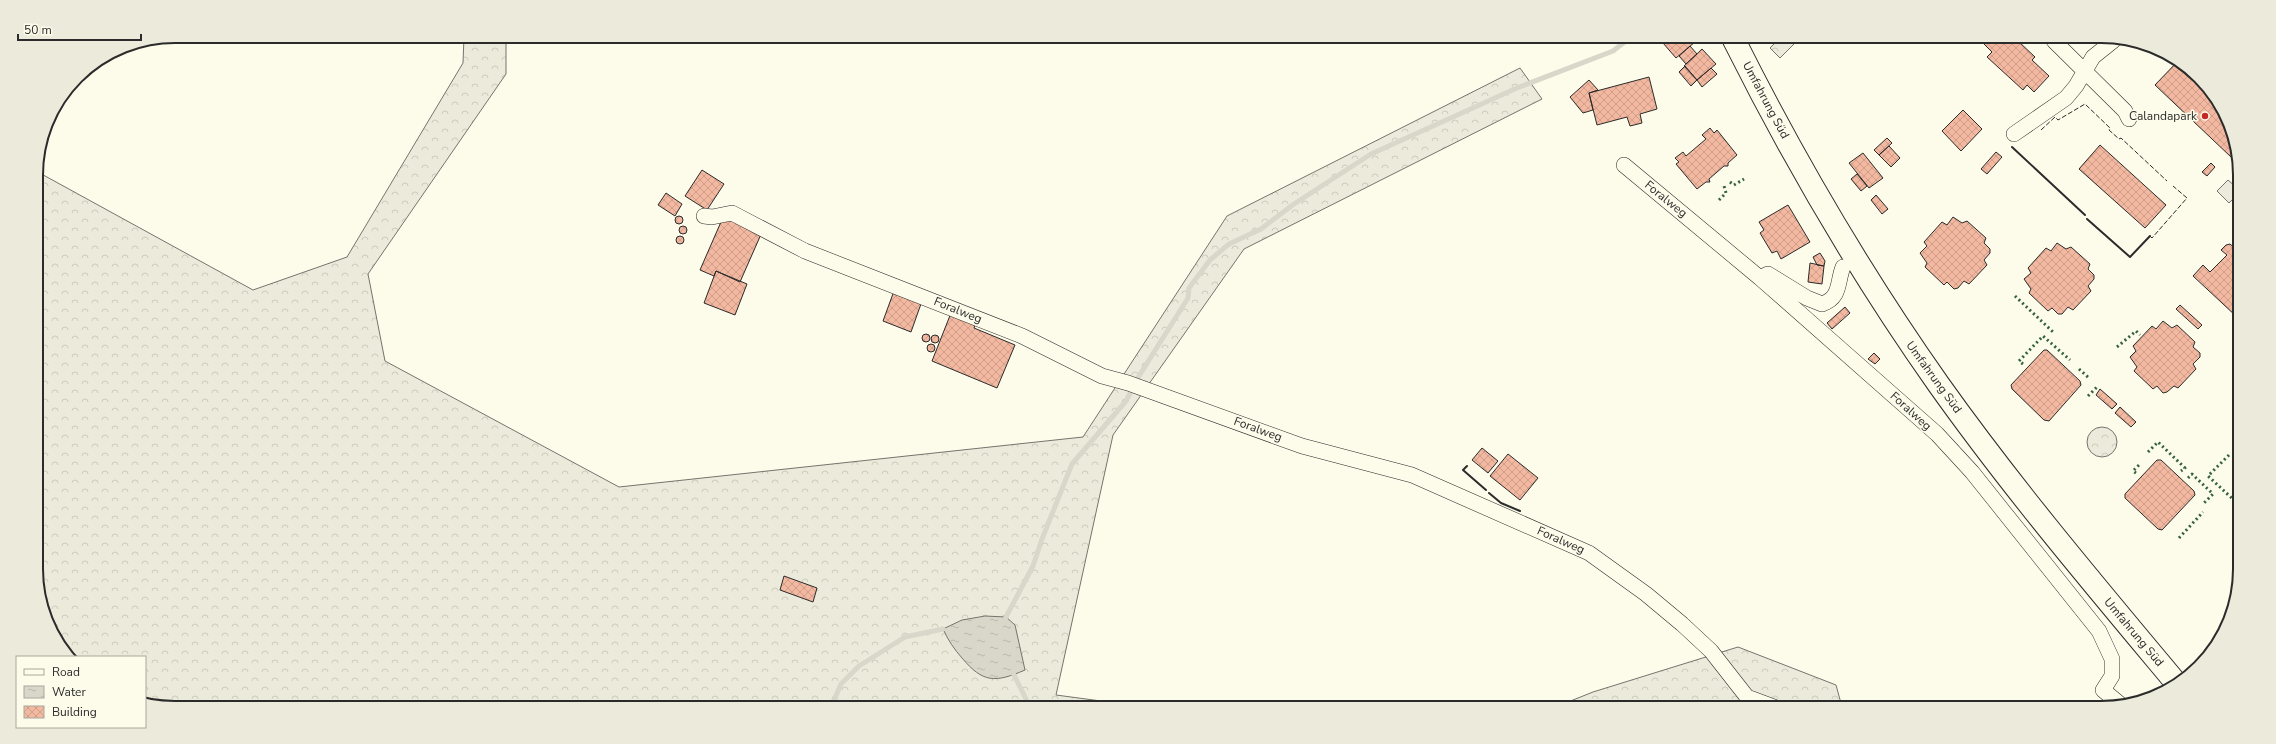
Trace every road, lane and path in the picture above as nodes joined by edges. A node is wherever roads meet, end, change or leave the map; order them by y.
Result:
1 (1736, 43) edge
2 (2056, 43) edge
3 (2110, 43) edge
4 (2084, 70) junction
5 (2129, 119) dead end
6 (2014, 134) dead end
7 (1624, 165) dead end
8 (704, 216) dead end
9 (1843, 267) dead end
10 (1760, 278) junction
11 (2173, 679) edge
12 (2115, 700) edge
13 (1758, 701) edge

1 - 11 main road, Umfahrung Süd
2 - 4 street
3 - 4 street
4 - 5 street
4 - 6 street
7 - 10 street, Foralweg
8 - 13 street, Foralweg
9 - 10 street
10 - 12 street, Foralweg

